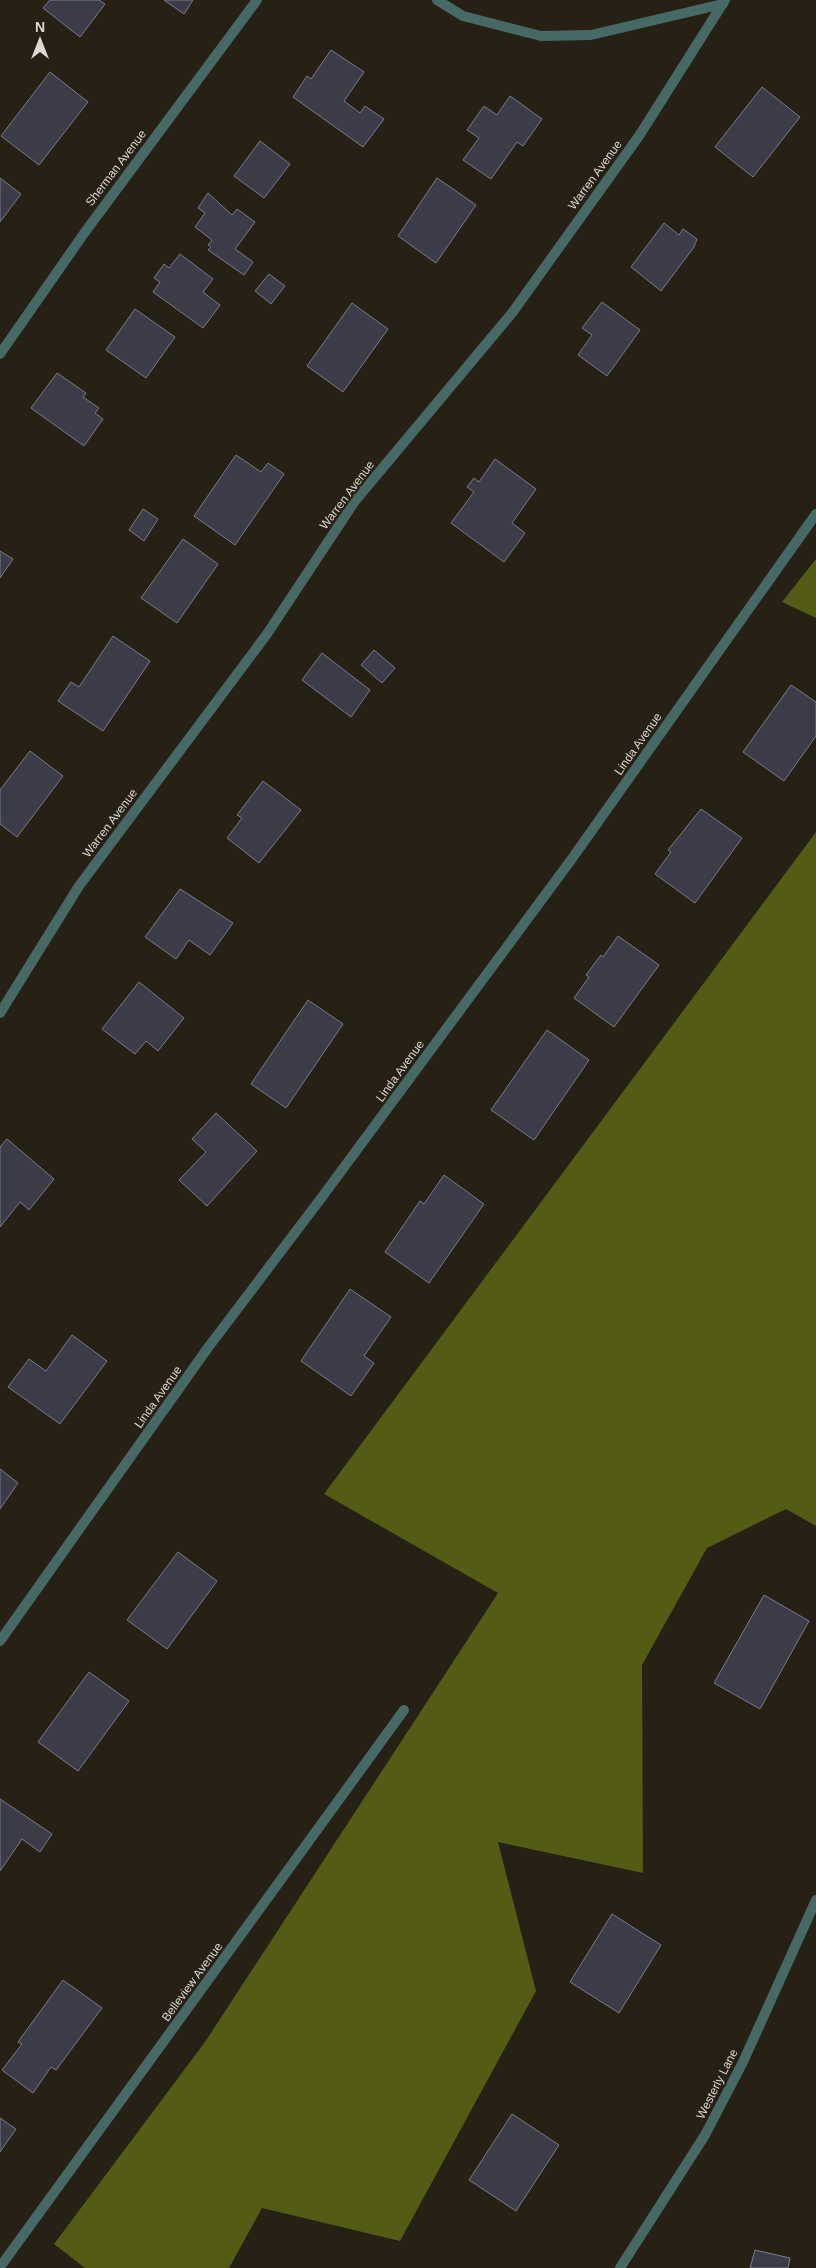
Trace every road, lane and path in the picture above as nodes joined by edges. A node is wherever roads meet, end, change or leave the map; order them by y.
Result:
1 (257, 0) edge
2 (437, 0) edge
3 (724, 2) edge
4 (0, 354) edge
5 (816, 514) edge
6 (0, 1013) edge
7 (0, 1641) edge
8 (404, 1710) dead end
9 (816, 1900) edge
10 (0, 2267) edge
11 (620, 2268) edge

1 - 4 street, Sherman Avenue
2 - 3 street
3 - 6 street, Warren Avenue
5 - 7 street, Linda Avenue
8 - 10 street, Belleview Avenue
9 - 11 street, Westerly Lane

